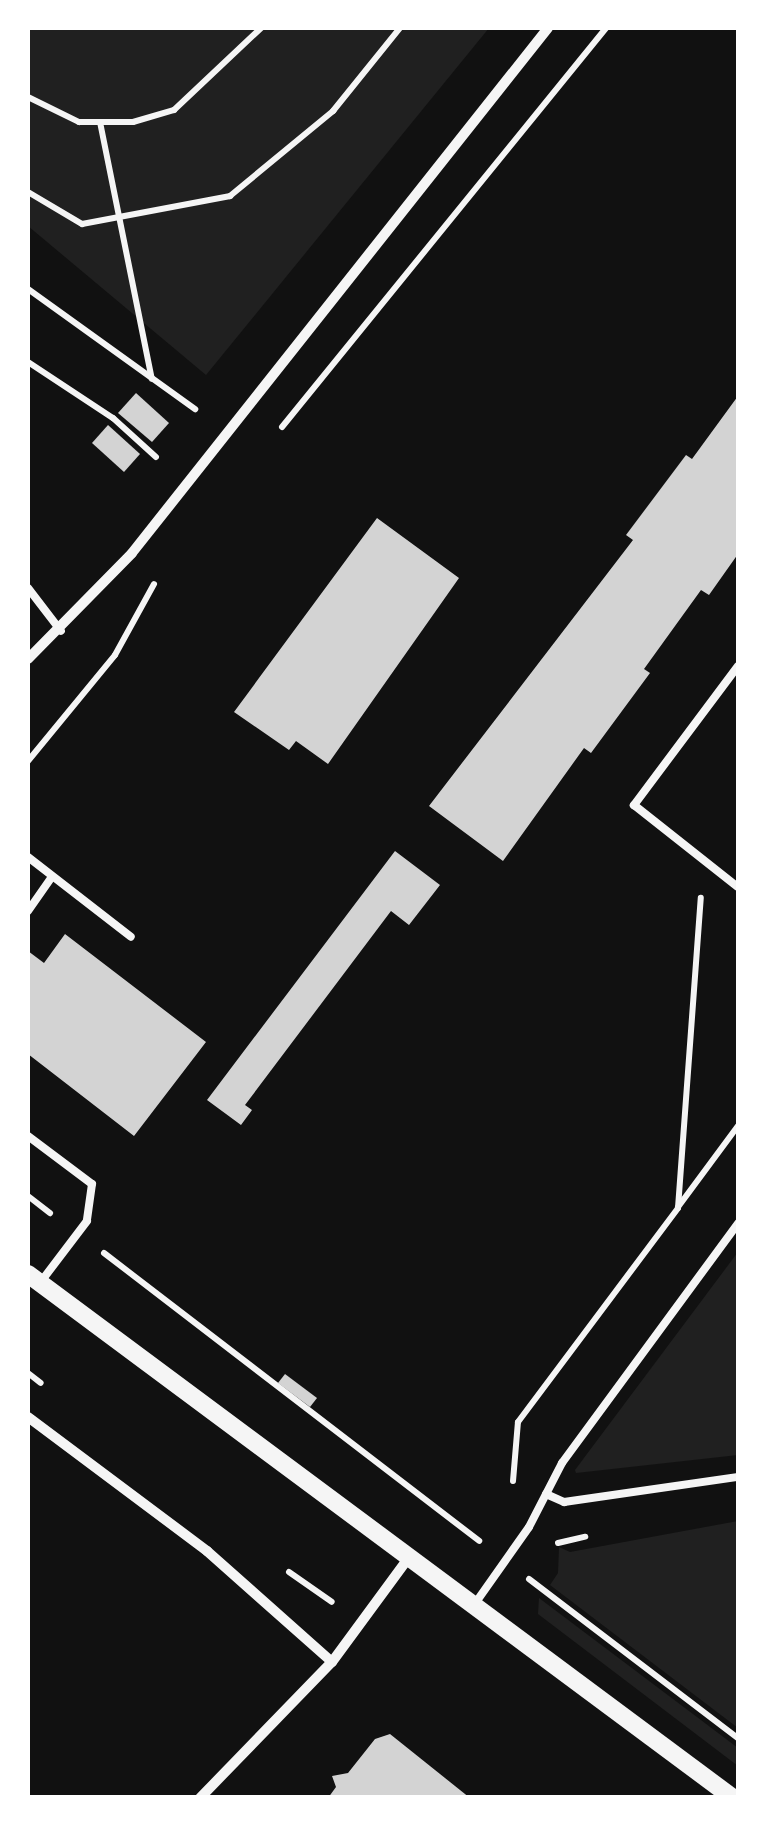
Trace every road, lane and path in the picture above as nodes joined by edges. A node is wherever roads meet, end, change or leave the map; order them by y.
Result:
1 (261, 28) edge
2 (400, 28) edge
3 (548, 28) edge
4 (606, 28) edge
5 (28, 98) edge
6 (100, 122) junction
7 (28, 192) edge
8 (124, 216) junction
9 (28, 289) edge
10 (28, 362) edge
11 (152, 378) junction
12 (195, 409) dead end
13 (272, 438) dead end
14 (156, 457) dead end
15 (163, 568) dead end
16 (28, 588) edge
17 (61, 631) junction
18 (115, 655) junction
19 (28, 659) edge
20 (124, 662) dead end
21 (738, 666) edge
22 (28, 761) edge
23 (28, 856) edge
24 (704, 860) junction
25 (50, 880) junction
26 (738, 887) edge
27 (28, 911) edge
28 (131, 937) dead end
29 (738, 1126) edge
30 (28, 1136) edge
31 (28, 1196) edge
32 (678, 1208) junction
33 (738, 1223) edge
34 (77, 1234) junction
35 (34, 1278) edge
36 (28, 1417) edge
37 (738, 1477) edge
38 (512, 1488) dead end
39 (546, 1494) junction
40 (491, 1530) dead end
41 (604, 1534) dead end
42 (482, 1542) junction
43 (409, 1557) junction
44 (547, 1557) dead end
45 (506, 1560) junction
46 (539, 1568) dead end
47 (530, 1580) junction
48 (474, 1605) junction
49 (332, 1662) junction
50 (738, 1738) edge
51 (200, 1798) edge
52 (732, 1798) edge

1 - 6 path
2 - 8 path
3 - 17 street
4 - 13 path
5 - 6 path
6 - 8 path
7 - 8 path
8 - 11 path
9 - 11 path
10 - 14 path
11 - 12 path
15 - 18 path
16 - 17 lane
17 - 19 street
18 - 20 path
18 - 22 path
21 - 24 lane
23 - 25 lane
24 - 26 lane
24 - 32 path
25 - 27 lane
25 - 28 lane
29 - 32 path
30 - 34 lane
31 - 34 path
32 - 38 path
33 - 39 lane
34 - 35 lane
34 - 42 path
35 - 43 street
36 - 49 street
37 - 39 lane
39 - 45 lane
40 - 42 path
41 - 44 path
42 - 45 path
43 - 48 street
43 - 49 street
45 - 47 path
45 - 48 lane
46 - 47 path
47 - 50 path
48 - 52 street
49 - 51 street

